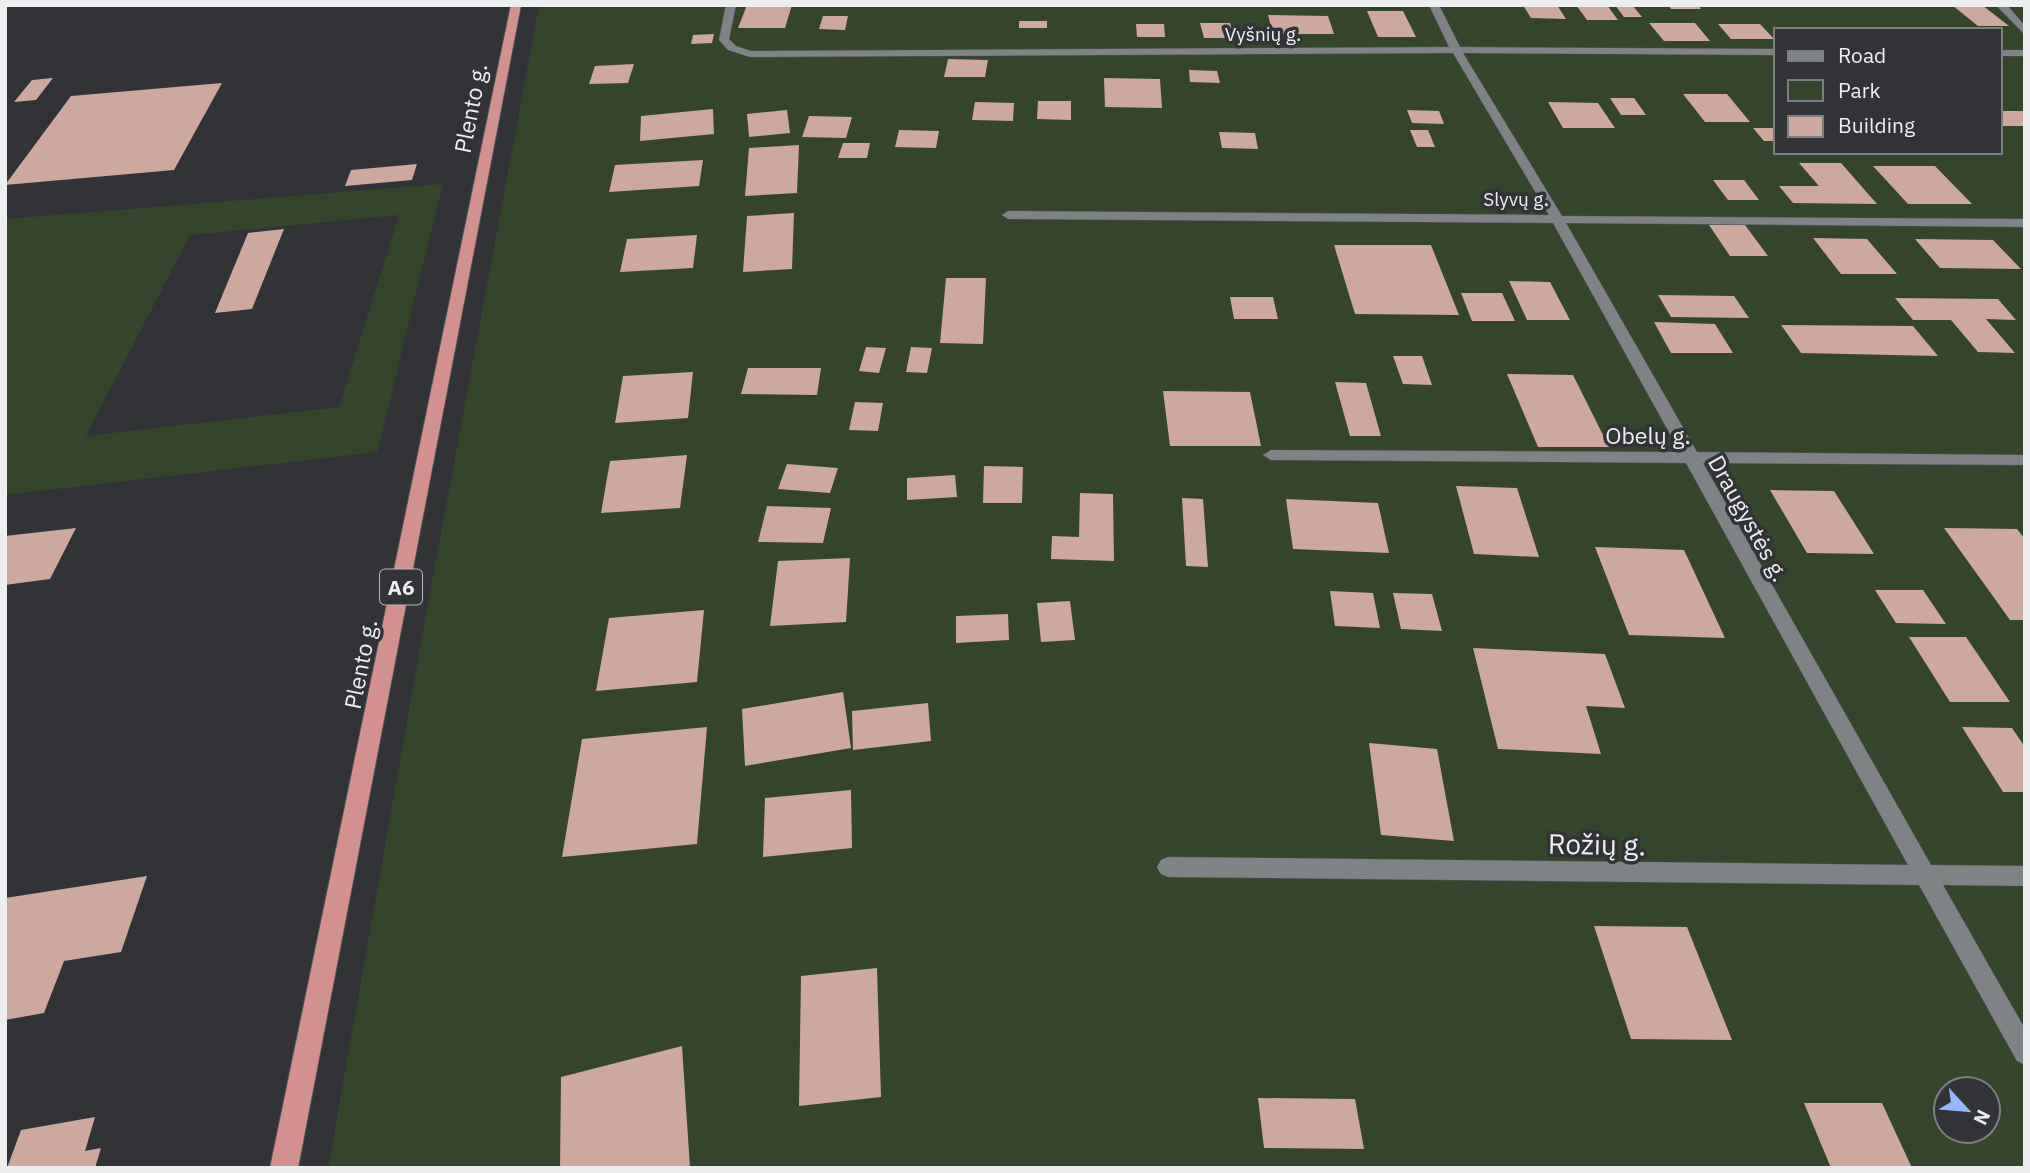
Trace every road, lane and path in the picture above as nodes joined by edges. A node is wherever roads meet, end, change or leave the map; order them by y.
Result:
1 (516, 5) edge
2 (731, 5) edge
3 (1434, 5) edge
4 (2001, 5) edge
5 (2025, 32) edge
6 (1457, 50) junction
7 (1774, 52) edge
8 (2002, 53) edge
9 (2025, 53) edge
10 (1008, 215) dead end
11 (1557, 218) junction
12 (2025, 223) edge
13 (1271, 455) dead end
14 (1689, 458) junction
15 (2025, 460) edge
16 (1168, 867) dead end
17 (2025, 876) edge
18 (1926, 877) junction
19 (2025, 1053) edge
20 (284, 1168) edge

1 - 20 highway, Plento g. / A6
2 - 6 street, Vyšnių g.
3 - 6 street, Draugystės g.
4 - 5 street
6 - 7 street, Vyšnių g.
6 - 11 street, Draugystės g.
8 - 9 street
10 - 11 street, Slyvų g.
11 - 12 street, Slyvų g.
11 - 14 street, Draugystės g.
13 - 14 street, Obelų g.
14 - 15 street, Obelų g.
14 - 18 street, Draugystės g.
16 - 18 street, Rožių g.
17 - 18 street, Rožių g.
18 - 19 street, Draugystės g.

